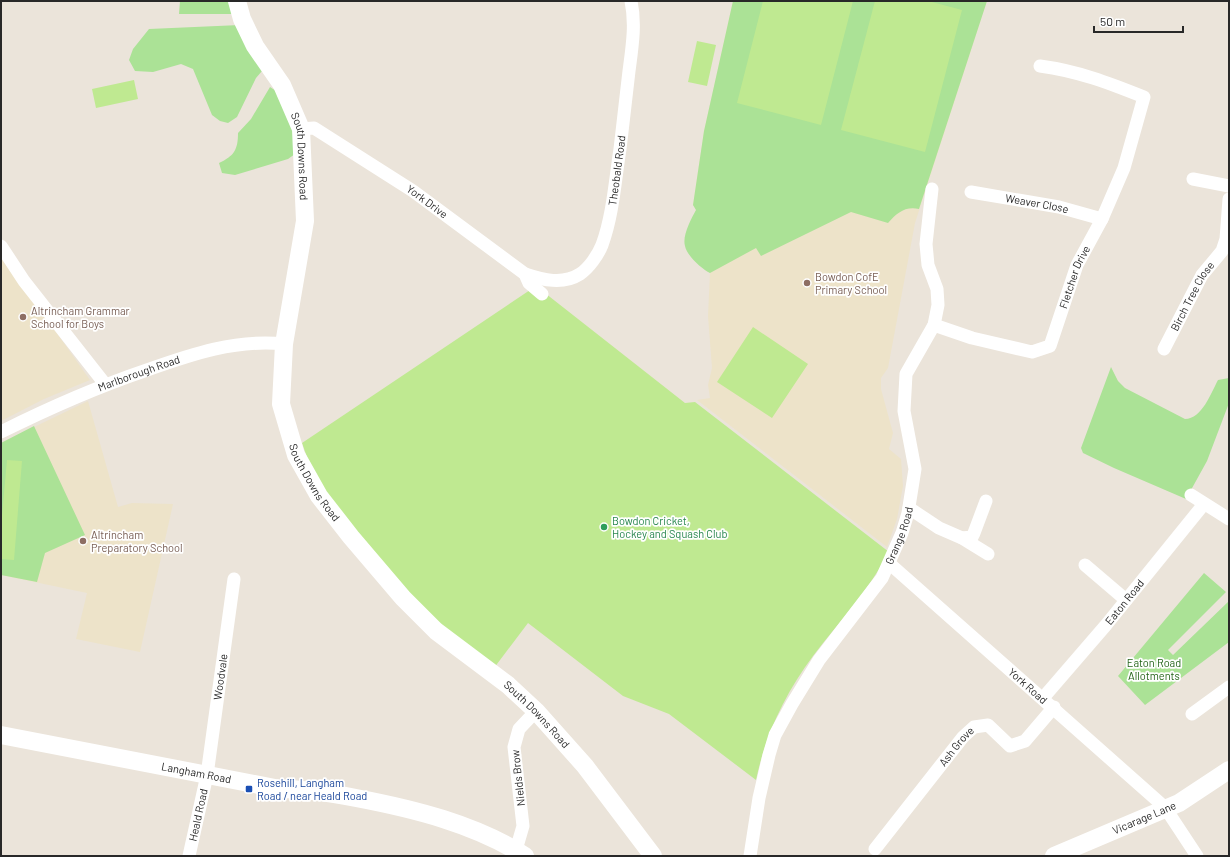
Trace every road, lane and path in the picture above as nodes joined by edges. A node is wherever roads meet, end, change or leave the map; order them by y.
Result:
1 (237, 1) edge
2 (631, 1) edge
3 (1040, 66) dead end
4 (301, 129) junction
5 (1193, 179) dead end
6 (1229, 186) edge
7 (932, 189) dead end
8 (971, 192) dead end
9 (1229, 199) edge
10 (1102, 219) junction
11 (1, 246) edge
12 (524, 274) junction
13 (542, 294) dead end
14 (934, 325) junction
15 (284, 344) junction
16 (1164, 349) dead end
17 (105, 384) junction
18 (1, 432) edge
19 (1191, 495) dead end
20 (986, 501) dead end
21 (1204, 504) junction
22 (909, 508) junction
23 (1229, 519) edge
24 (962, 538) junction
25 (988, 554) dead end
26 (890, 564) junction
27 (1085, 565) dead end
28 (234, 579) dead end
29 (1126, 600) junction
30 (1229, 687) edge
31 (1043, 698) junction
32 (1054, 707) junction
33 (536, 711) junction
34 (1192, 714) dead end
35 (1, 735) edge
36 (1229, 770) edge
37 (207, 775) junction
38 (1166, 809) junction
39 (875, 849) dead end
40 (521, 853) edge
41 (189, 856) edge
42 (653, 856) edge
43 (750, 856) edge
44 (1054, 856) edge
45 (1197, 856) edge

1 - 4 main road, South Downs Road
2 - 12 street, Theobald Road
3 - 10 street, Fletcher Drive
4 - 12 street, York Drive
4 - 15 main road, South Downs Road
5 - 6 street
7 - 14 street, Grange Road
8 - 10 street, Weaver Close
9 - 16 street, Birch Tree Close
10 - 14 street, Fletcher Drive
11 - 17 street
12 - 13 street, York Drive
14 - 22 street, Grange Road
15 - 17 street, Marlborough Road
15 - 33 main road, South Downs Road
17 - 18 street, Marlborough Road
19 - 21 street
20 - 24 street
21 - 23 street
21 - 29 street, Eaton Road
22 - 24 street
22 - 26 street, Grange Road
24 - 25 street
26 - 31 street, York Road
26 - 43 street, Grange Road
27 - 29 street
28 - 37 street, Woodvale
29 - 31 street, Eaton Road
30 - 34 street
31 - 32 street, York Road
32 - 38 street, York Road
32 - 39 street, Ash Grove
33 - 40 street, Nields Brow
33 - 42 main road, South Downs Road
35 - 37 main road, Langham Road
36 - 38 main road, Vicarage Lane
37 - 40 main road, Langham Road
37 - 41 street, Heald Road
38 - 44 main road, Vicarage Lane
38 - 45 street, York Road

